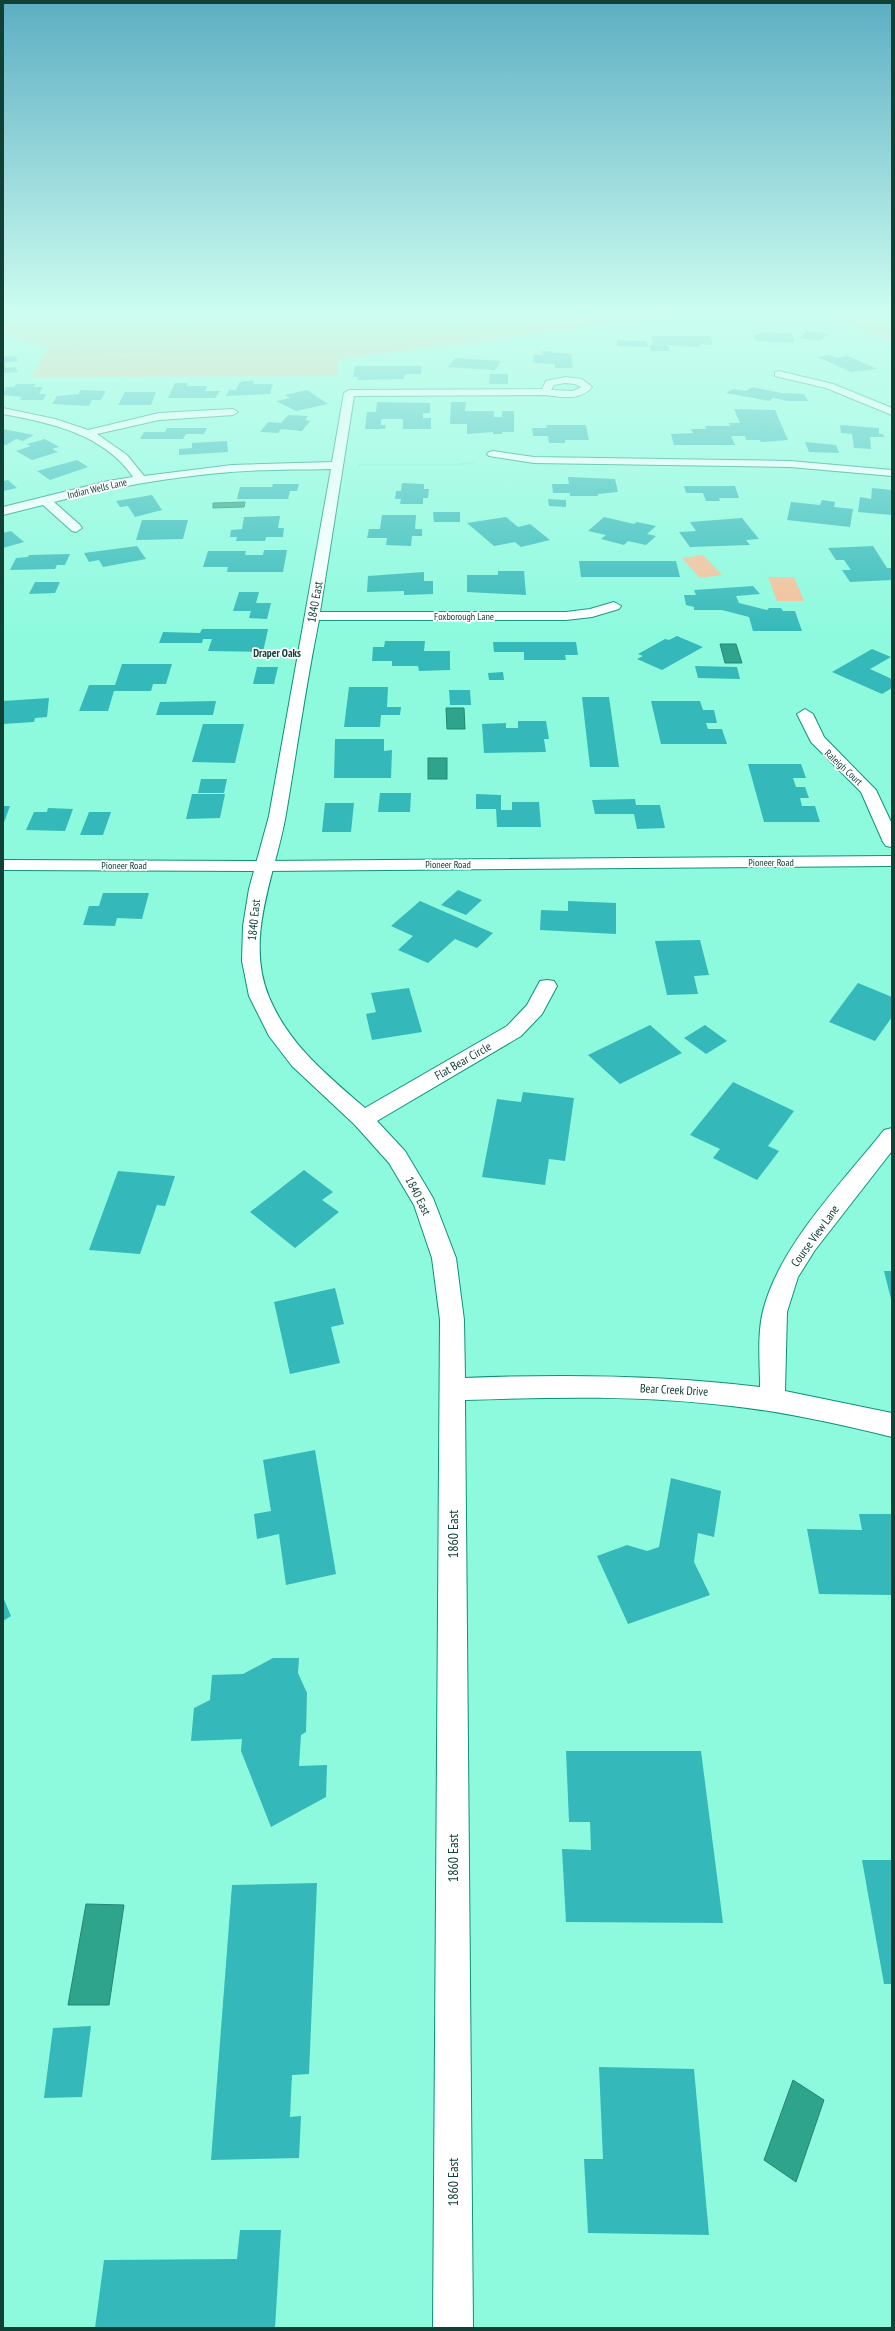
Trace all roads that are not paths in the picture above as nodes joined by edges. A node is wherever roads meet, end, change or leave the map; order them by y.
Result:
1 (39, 419) edge
2 (138, 419) edge
3 (345, 419) edge
4 (87, 434) junction
5 (492, 454) road end
6 (337, 465) junction
7 (892, 473) edge
8 (140, 479) junction
9 (46, 501) junction
10 (3, 512) edge
11 (76, 528) dead end
12 (614, 606) dead end
13 (313, 616) junction
14 (805, 714) dead end
15 (892, 842) edge
16 (892, 860) edge
17 (3, 865) edge
18 (264, 866) junction
19 (547, 986) dead end
20 (363, 1119) junction
21 (892, 1136) edge
22 (452, 1389) junction
23 (772, 1400) junction
24 (892, 1426) edge
25 (453, 2328) edge

1 - 4 street
2 - 4 street
3 - 6 street, 1840 East
4 - 8 street
5 - 7 street
6 - 8 street, Indian Wells Lane
6 - 13 street, 1840 East
8 - 9 street, Indian Wells Lane
9 - 10 street, Indian Wells Lane
9 - 11 street
12 - 13 street, Foxborough Lane
13 - 18 street, 1840 East
14 - 15 street, Raleigh Court
16 - 18 street, Pioneer Road
17 - 18 street, Pioneer Road
18 - 20 street, 1840 East
19 - 20 street, Flat Bear Circle
20 - 22 street, 1840 East
21 - 23 street, Course View Lane
22 - 23 street, Bear Creek Drive
22 - 25 street, 1860 East
23 - 24 street, Bear Creek Drive

